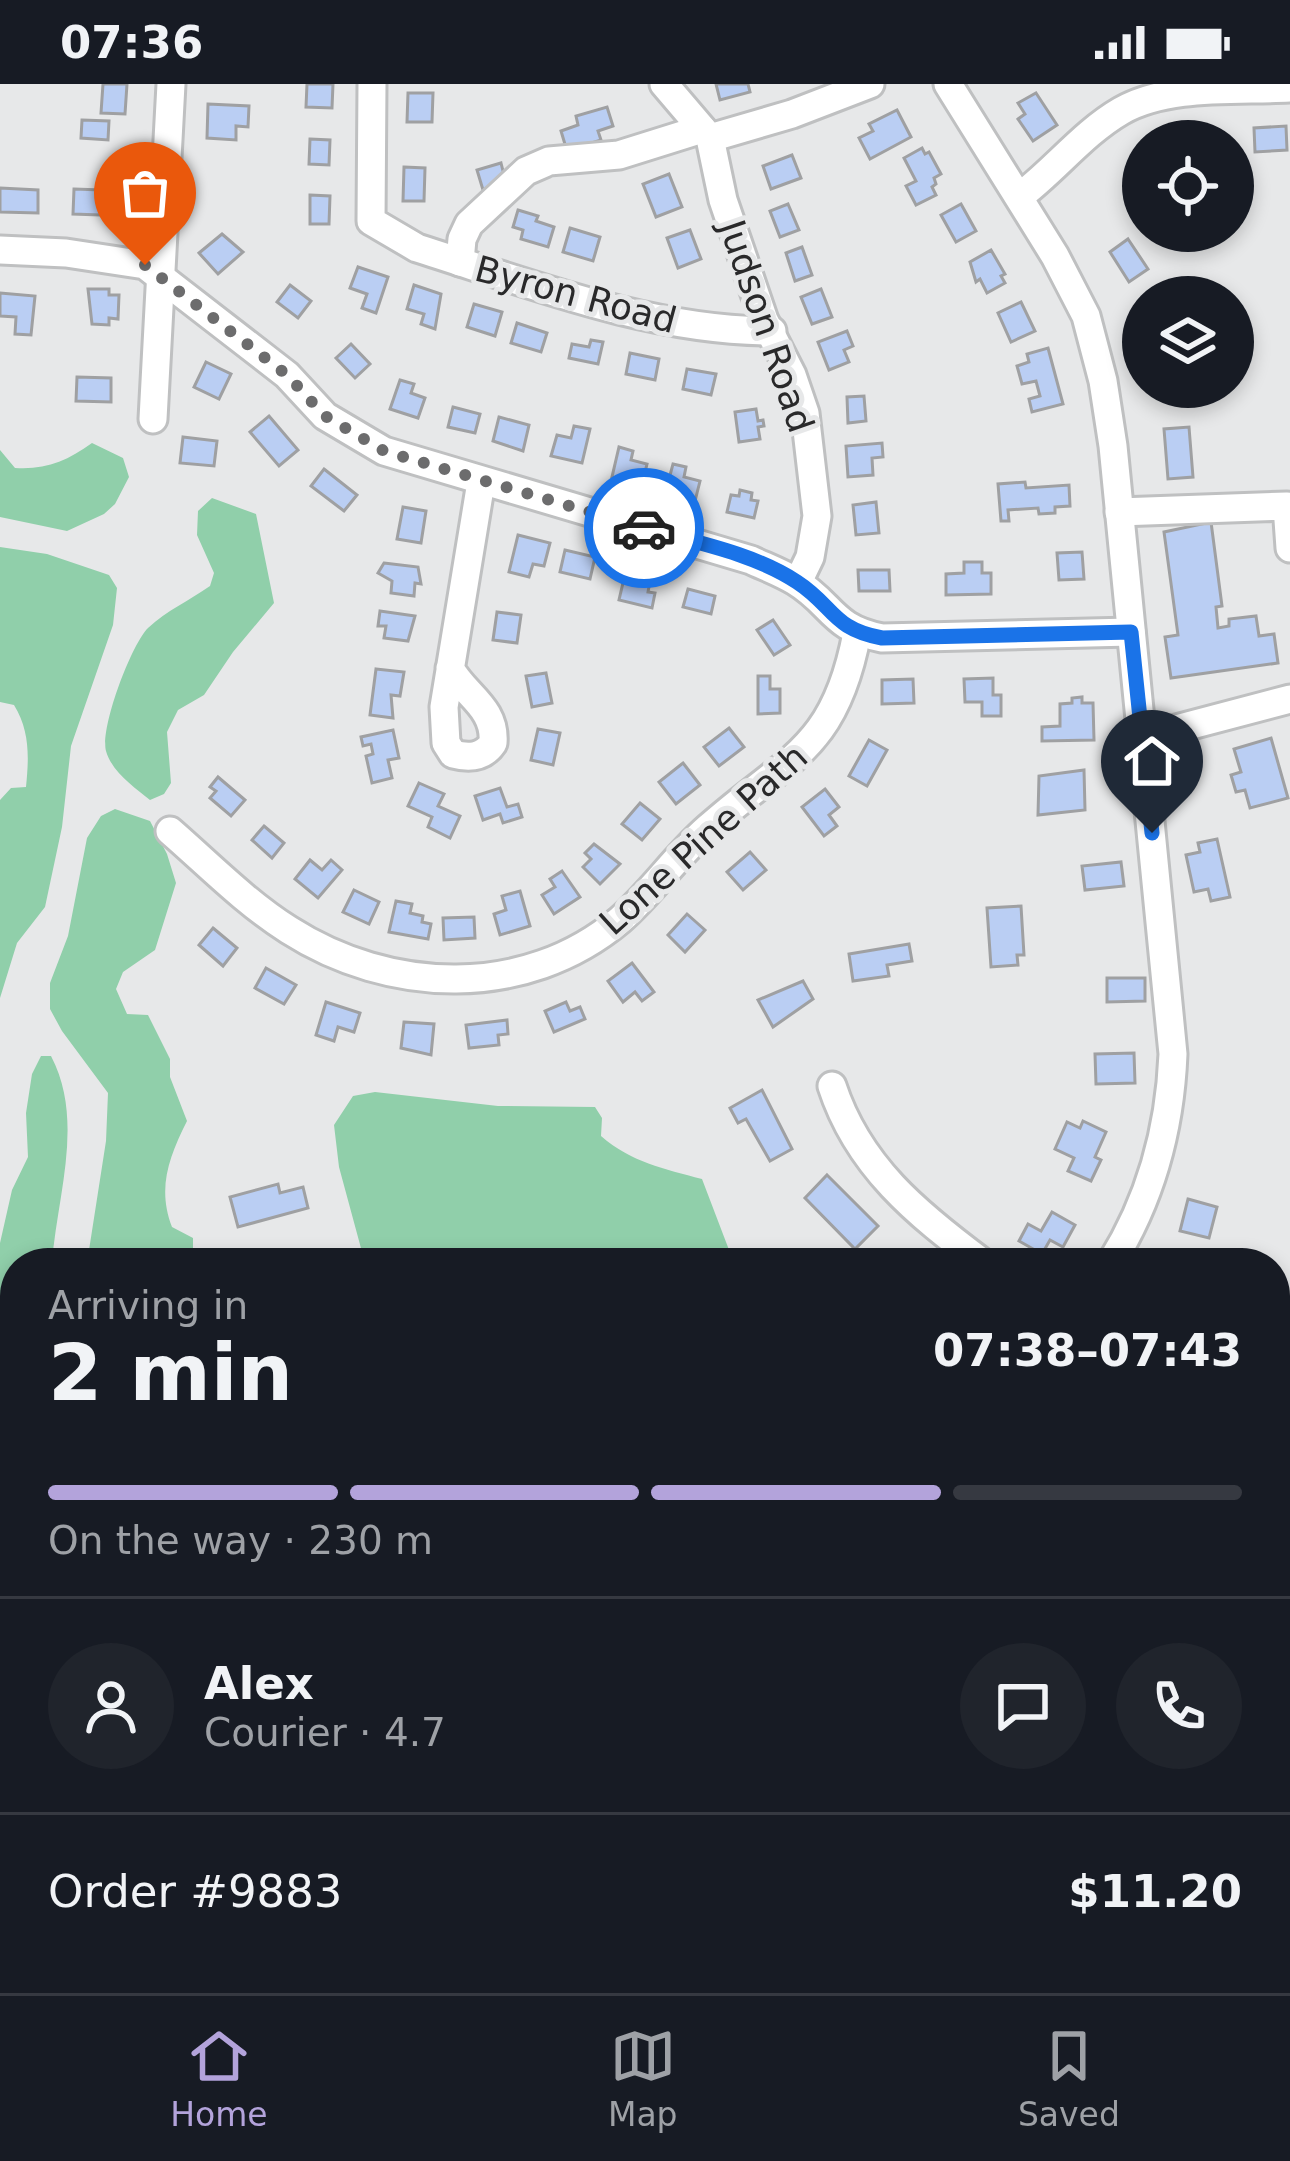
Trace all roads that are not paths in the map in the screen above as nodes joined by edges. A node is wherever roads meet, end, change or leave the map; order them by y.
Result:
1 (171, 84) edge
2 (372, 84) edge
3 (664, 84) edge
4 (870, 84) edge
5 (948, 84) edge
6 (1290, 88) edge
7 (706, 134) junction
8 (1019, 197) junction
9 (0, 250) edge
10 (460, 262) junction
11 (162, 279) junction
12 (772, 331) junction
13 (153, 419) dead end
14 (481, 482) junction
15 (1119, 512) junction
16 (1290, 548) edge
17 (798, 582) junction
18 (1131, 632) junction
19 (857, 633) junction
20 (450, 668) dead end
21 (1290, 699) edge
22 (1142, 739) junction
23 (170, 831) dead end
24 (832, 1086) dead end
25 (964, 1248) edge
26 (1120, 1248) edge

1 - 11 street
2 - 10 street, Byron Road
3 - 7 street, Judson Road
4 - 7 street
5 - 8 street
6 - 8 street
7 - 10 street
7 - 12 street, Judson Road
8 - 15 street
9 - 11 street
10 - 12 street, Byron Road
11 - 13 street
11 - 14 street
12 - 17 street, Judson Road
14 - 17 street
14 - 20 street
15 - 16 street
15 - 18 street
17 - 19 street
18 - 19 street
18 - 22 street
19 - 23 street, Lone Pine Path
21 - 22 street
22 - 26 street
24 - 25 street

